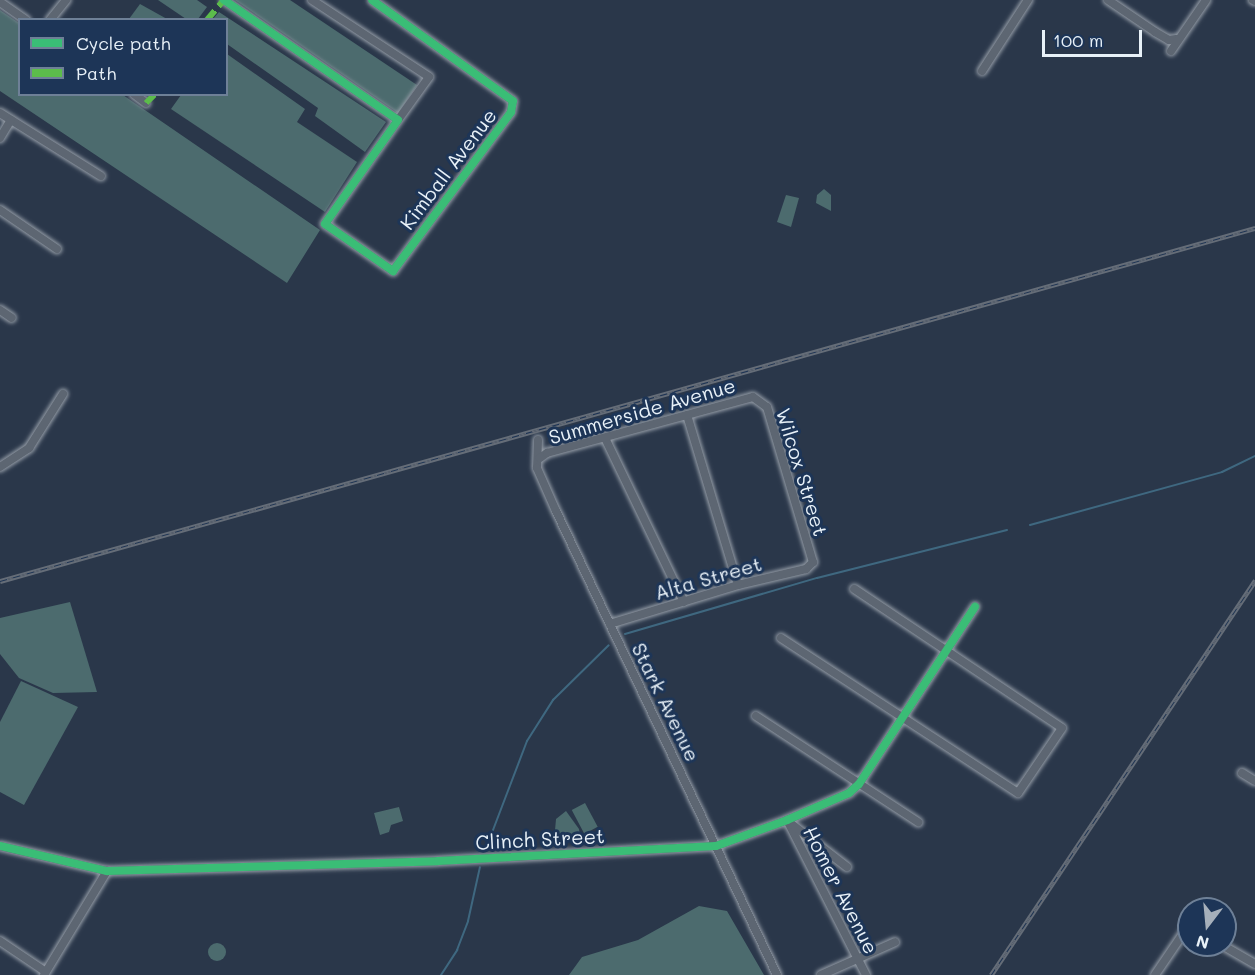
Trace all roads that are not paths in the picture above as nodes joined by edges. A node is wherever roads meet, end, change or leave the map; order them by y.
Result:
1 (66, 0) edge
2 (224, 0) edge
3 (312, 0) edge
4 (372, 0) edge
5 (1028, 0) edge
6 (1108, 0) edge
7 (1206, 0) edge
8 (0, 2) edge
9 (23, 18) edge
10 (52, 18) edge
11 (1176, 39) junction
12 (1171, 51) dead end
13 (982, 71) dead end
14 (137, 96) edge
15 (146, 103) dead end
16 (0, 113) edge
17 (11, 120) junction
18 (398, 120) junction
19 (0, 138) edge
20 (101, 176) dead end
21 (0, 210) edge
22 (57, 249) dead end
23 (0, 310) edge
24 (12, 318) dead end
25 (63, 393) dead end
26 (753, 397) joint
27 (687, 415) junction
28 (605, 438) junction
29 (538, 440) dead end
30 (540, 458) junction
31 (0, 467) edge
32 (813, 562) joint
33 (738, 585) junction
34 (854, 589) dead end
35 (684, 602) junction
36 (975, 607) dead end
37 (610, 624) junction
38 (781, 638) dead end
39 (947, 651) junction
40 (756, 716) dead end
41 (900, 716) junction
42 (1242, 772) dead end
43 (1255, 781) edge
44 (859, 784) junction
45 (787, 820) junction
46 (918, 822) dead end
47 (0, 846) edge
48 (716, 846) junction
49 (847, 867) dead end
50 (107, 871) junction
51 (0, 941) edge
52 (1177, 941) edge
53 (895, 942) dead end
54 (1237, 954) edge
55 (858, 957) junction
56 (1255, 964) edge
57 (45, 974) edge
58 (777, 975) edge
59 (821, 975) edge
60 (866, 975) edge
61 (1155, 975) edge

1 - 10 street
2 - 18 street
3 - 18 street
4 - 18 street, Kimball Avenue
5 - 13 street
6 - 11 street
7 - 11 street
8 - 9 street
11 - 12 street
14 - 15 street
16 - 17 street
17 - 19 street
17 - 20 street
21 - 22 street
23 - 24 street
25 - 31 street
26 - 27 street, Summerside Avenue
26 - 32 street, Wilcox Street
27 - 28 street, Summerside Avenue
27 - 33 street
28 - 30 street, Summerside Avenue
28 - 35 street
29 - 30 street, Stark Avenue
30 - 37 street, Stark Avenue
32 - 33 street, Alta Street
33 - 35 street, Alta Street
34 - 39 street
35 - 37 street, Alta Street
36 - 39 street, Clinch Street
37 - 48 street, Stark Avenue
38 - 41 street
39 - 41 street, Clinch Street
39 - 41 street
40 - 44 street
41 - 44 street, Clinch Street
42 - 43 street
44 - 45 street, Clinch Street
44 - 46 street
45 - 48 street, Clinch Street
45 - 49 street
45 - 55 street, Homer Avenue
47 - 50 street, Clinch Street
48 - 50 street, Clinch Street
48 - 58 street, Stark Avenue
50 - 57 street
51 - 57 street
52 - 61 street
53 - 55 street
54 - 56 street
55 - 59 street
55 - 60 street, Homer Avenue

